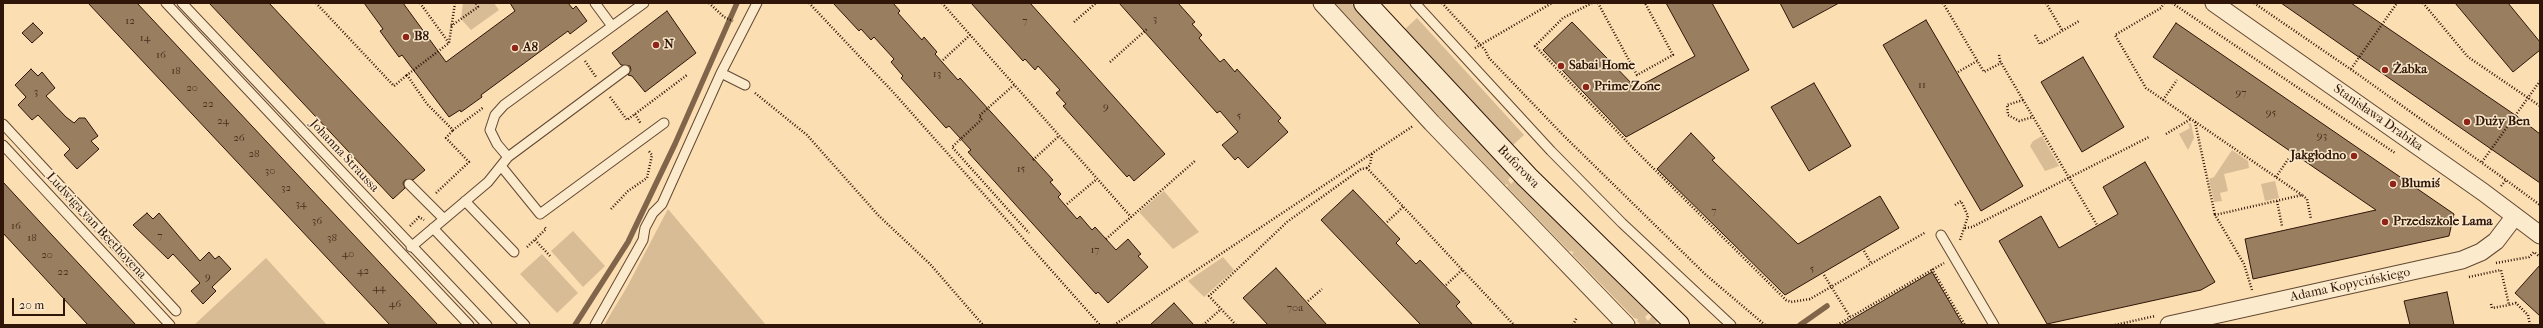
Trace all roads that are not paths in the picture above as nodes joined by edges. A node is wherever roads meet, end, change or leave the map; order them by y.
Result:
1 (166, 3) edge
2 (182, 3) edge
3 (595, 3) edge
4 (644, 3) edge
5 (757, 3) edge
6 (1322, 3) edge
7 (1365, 3) edge
8 (1415, 3) edge
9 (2214, 3) edge
10 (612, 26) junction
11 (625, 70) dead end
12 (721, 73) junction
13 (745, 85) road end
14 (664, 123) dead end
15 (3, 124) edge
16 (3, 145) edge
17 (508, 157) junction
18 (501, 166) junction
19 (409, 184) dead end
20 (465, 201) junction
21 (2515, 216) junction
22 (444, 219) junction
23 (433, 228) junction
24 (1941, 235) dead end
25 (2540, 235) edge
26 (411, 246) junction
27 (514, 252) road end
28 (176, 311) dead end
29 (170, 325) edge
30 (469, 325) edge
31 (487, 325) edge
32 (526, 325) edge
33 (595, 325) edge
34 (1626, 325) edge
35 (1678, 325) edge
36 (1731, 325) edge
37 (1994, 325) edge
38 (2169, 325) edge

1 - 30 lane, Johanna Straussa
2 - 26 lane, Johanna Straussa
3 - 10 lane
4 - 10 lane
5 - 12 lane
6 - 34 street
7 - 35 main road, Buforowa
8 - 36 lane
9 - 21 street, Stanisława Drabika
10 - 17 lane
11 - 17 lane
12 - 13 lane
12 - 33 lane
14 - 18 lane
15 - 28 lane
16 - 29 lane, Ludwiga van Beethovena
17 - 18 lane
18 - 20 lane
19 - 22 lane
20 - 22 lane
20 - 27 lane
21 - 25 street, Stanisława Drabika
21 - 38 street, Adama Kopycińskiego
22 - 23 lane
23 - 26 lane
23 - 32 lane
24 - 37 lane
26 - 31 lane, Johanna Straussa

